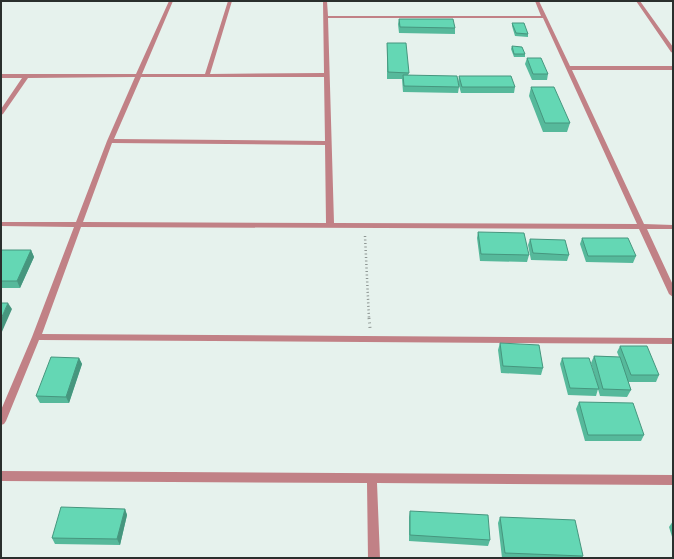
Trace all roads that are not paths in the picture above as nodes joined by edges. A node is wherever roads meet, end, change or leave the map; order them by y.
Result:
1 (171, 1) edge
2 (230, 1) edge
3 (325, 1) edge
4 (537, 1) edge
5 (638, 1) edge
6 (326, 17) junction
7 (544, 17) junction
8 (673, 51) edge
9 (568, 68) junction
10 (673, 68) edge
11 (138, 75) junction
12 (207, 75) junction
13 (327, 75) junction
14 (1, 76) edge
15 (26, 76) junction
16 (1, 112) edge
17 (110, 141) junction
18 (328, 143) junction
19 (1, 224) edge
20 (330, 224) junction
21 (78, 225) junction
22 (642, 227) junction
23 (673, 227) edge
24 (673, 294) edge
25 (36, 337) junction
26 (673, 341) edge
27 (1, 421) edge
28 (1, 476) edge
29 (372, 478) junction
30 (673, 480) edge
31 (374, 558) edge

1 - 11 street
2 - 12 street
3 - 6 street
4 - 7 street
5 - 8 street
6 - 7 street
6 - 13 street
7 - 9 street
9 - 10 street
9 - 22 street
11 - 12 street
11 - 15 street
11 - 17 street
12 - 13 street
13 - 18 street
14 - 15 street
15 - 16 street
17 - 18 street
17 - 21 street
18 - 20 street
19 - 21 street
20 - 21 street
20 - 22 street
21 - 25 street
22 - 23 street
22 - 24 street
25 - 26 street
25 - 27 street
28 - 29 street
29 - 30 street
29 - 31 street

